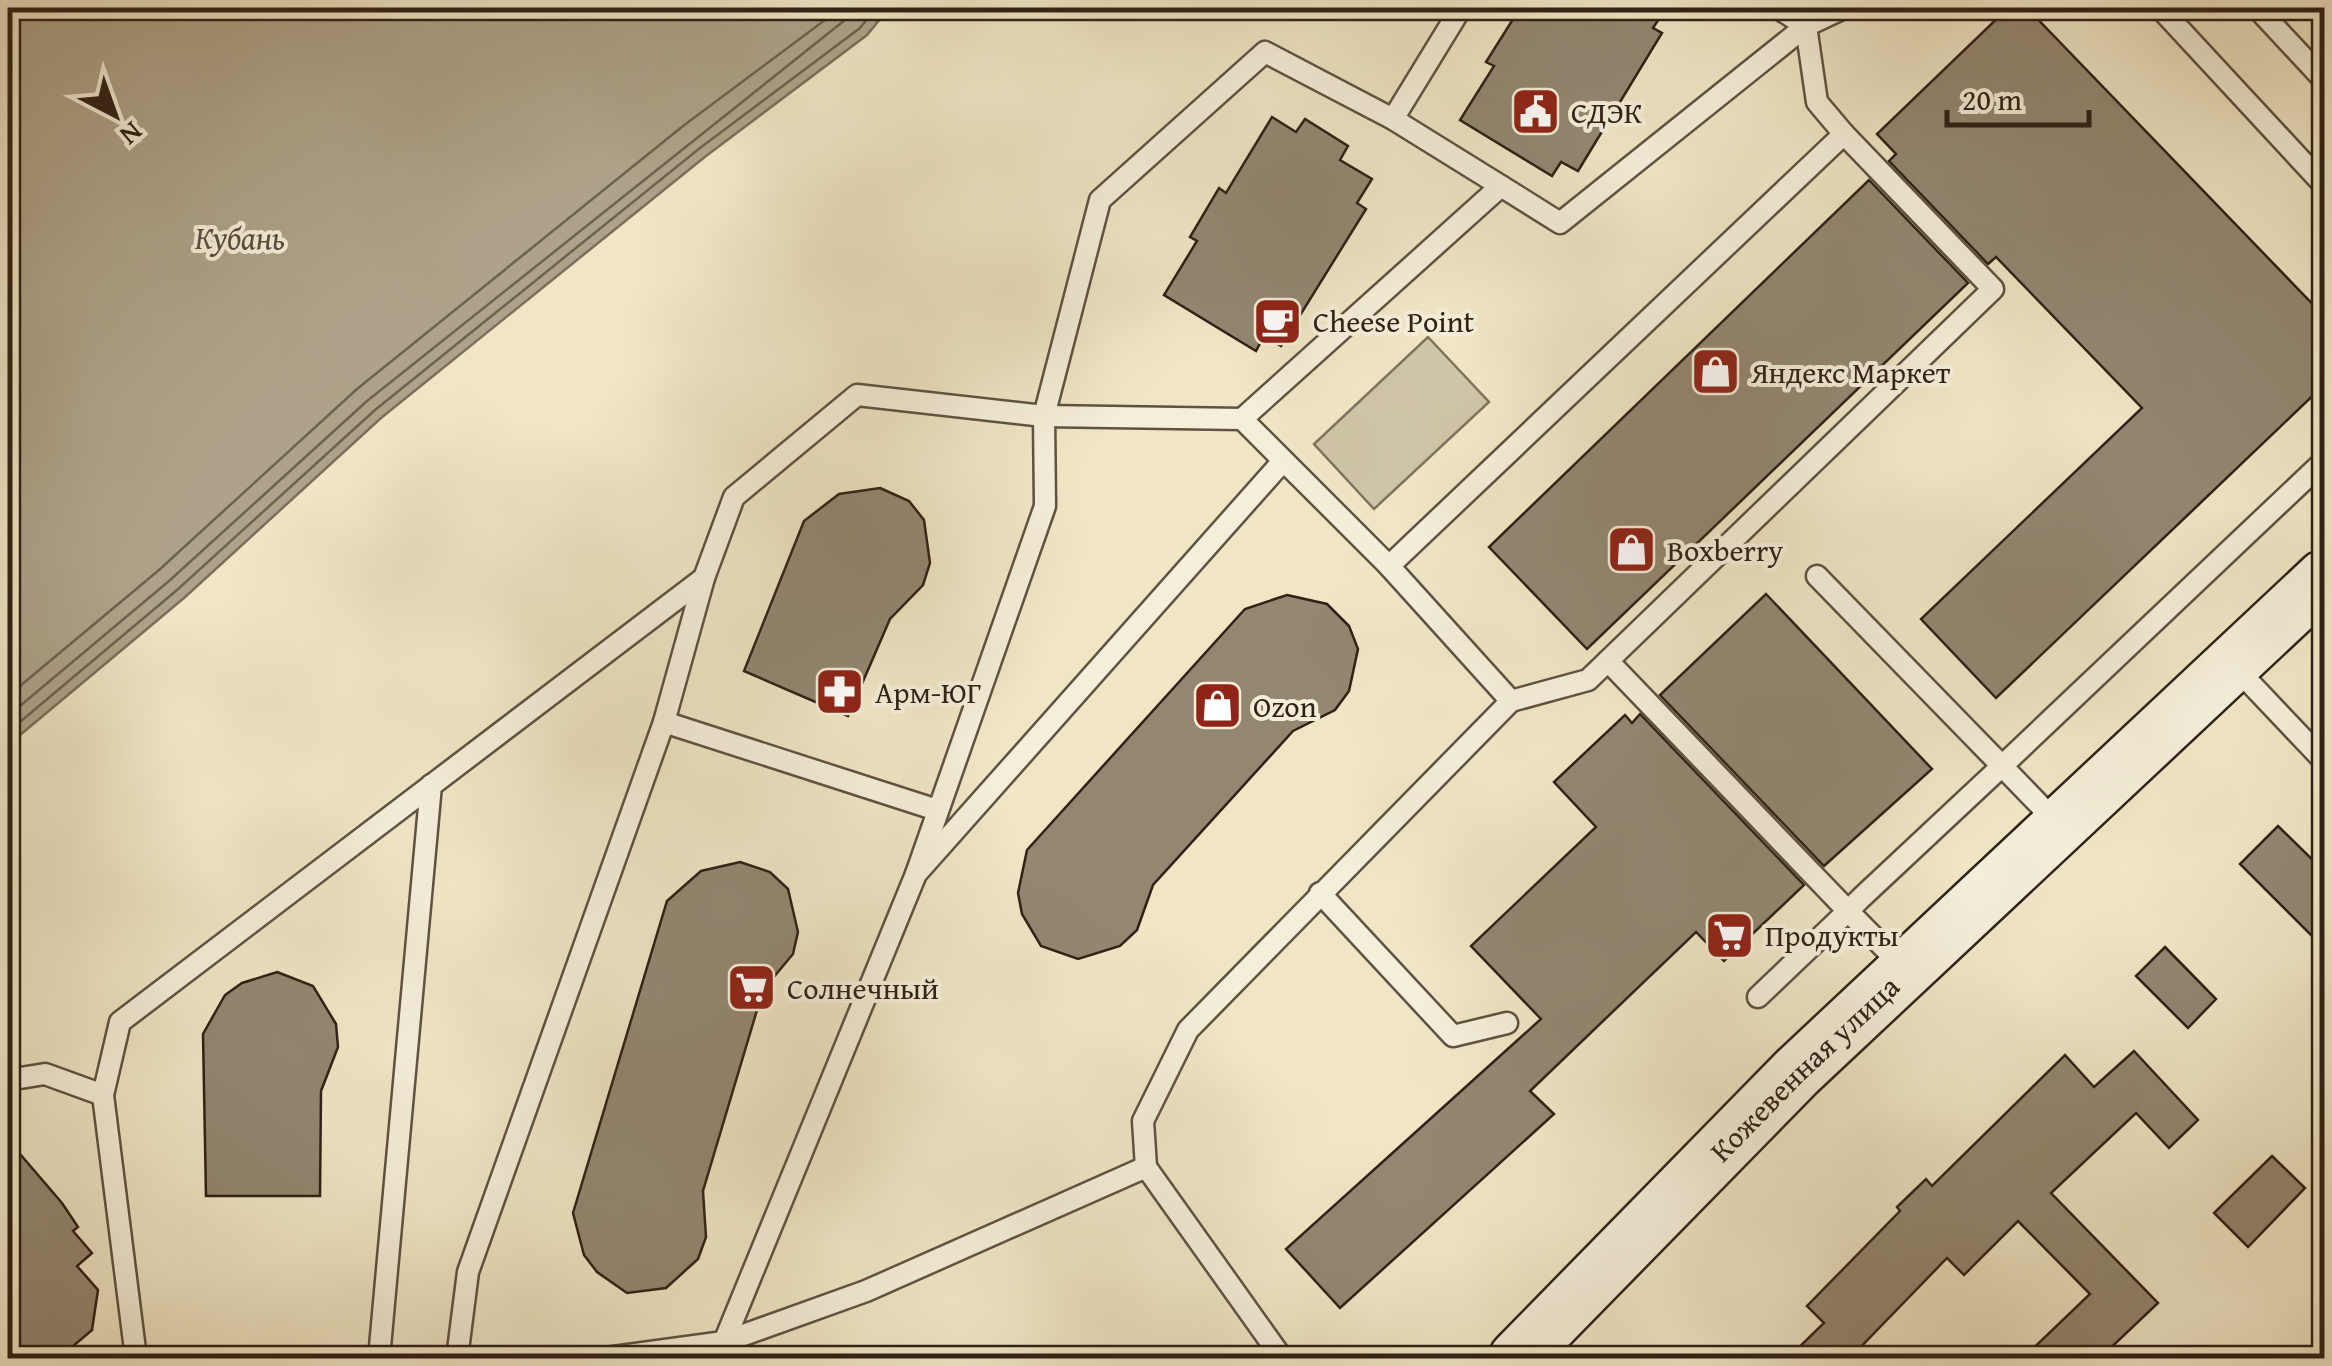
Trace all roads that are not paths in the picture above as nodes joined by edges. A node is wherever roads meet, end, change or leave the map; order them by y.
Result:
1 (1461, 8) edge
2 (1778, 8) edge
3 (1844, 8) edge
4 (2160, 8) edge
5 (2257, 8) edge
6 (1806, 26) junction
7 (2324, 80) edge
8 (1392, 119) junction
9 (1844, 134) junction
10 (2324, 185) edge
11 (1501, 186) junction
12 (1044, 416) junction
13 (1242, 419) junction
14 (1283, 461) junction
15 (2324, 462) edge
16 (1389, 566) junction
17 (1817, 576) dead end
18 (704, 578) junction
19 (2324, 578) edge
20 (1608, 661) junction
21 (2232, 665) junction
22 (1511, 702) junction
23 (664, 722) junction
24 (2324, 761) edge
25 (2002, 766) junction
26 (431, 785) junction
27 (937, 810) junction
28 (2061, 826) junction
29 (916, 874) junction
30 (1320, 893) junction
31 (1848, 911) junction
32 (1907, 970) junction
33 (1758, 997) dead end
34 (1507, 1023) dead end
35 (8, 1080) edge
36 (103, 1095) junction
37 (1146, 1167) junction
38 (724, 1342) junction
39 (136, 1358) edge
40 (379, 1358) edge
41 (457, 1358) edge
42 (606, 1358) edge
43 (1282, 1358) edge
44 (1517, 1358) edge

1 - 8 lane
2 - 6 lane
3 - 6 lane
4 - 10 lane
5 - 7 lane
6 - 9 lane
6 - 11 lane
8 - 11 lane
8 - 12 lane
9 - 16 lane
9 - 20 lane
11 - 13 lane
12 - 13 lane
12 - 18 lane
12 - 27 lane
13 - 14 lane
14 - 16 lane
14 - 29 lane
15 - 25 lane
16 - 22 lane
17 - 25 lane
18 - 23 lane
18 - 26 lane
19 - 21 main road, Кожевенная улица
20 - 22 lane
20 - 31 lane
21 - 24 lane
21 - 28 main road, Кожевенная улица
22 - 30 lane
23 - 27 lane
23 - 41 lane
25 - 28 lane
25 - 31 lane
26 - 36 lane
26 - 40 lane
27 - 29 lane
28 - 32 main road, Кожевенная улица
29 - 38 lane
30 - 34 lane
30 - 37 lane
31 - 32 lane
31 - 33 lane
32 - 44 main road, Кожевенная улица
35 - 36 lane
36 - 39 lane
37 - 38 lane
37 - 43 lane
38 - 42 lane

